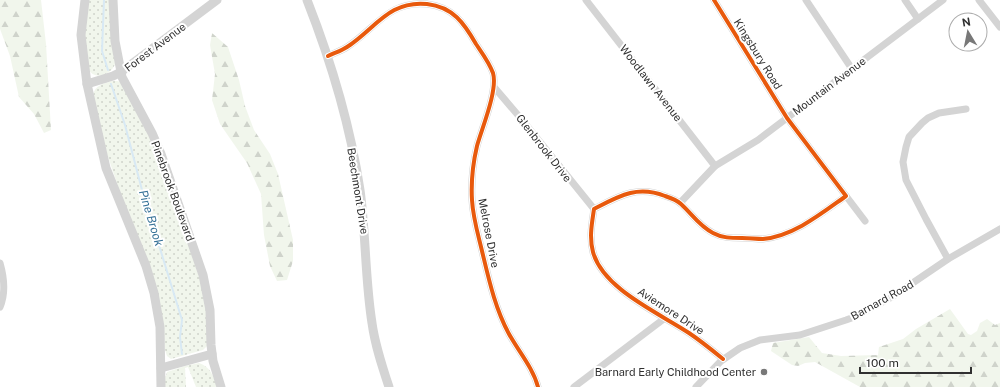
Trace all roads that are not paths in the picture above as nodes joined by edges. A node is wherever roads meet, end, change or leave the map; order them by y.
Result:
1 (85, 0) edge
2 (113, 0) edge
3 (217, 0) edge
4 (307, 0) edge
5 (586, 0) edge
6 (714, 0) edge
7 (806, 0) edge
8 (905, 0) edge
9 (943, 0) edge
10 (979, 0) edge
11 (918, 19) junction
12 (1000, 27) edge
13 (328, 56) junction
14 (852, 69) junction
15 (121, 72) junction
16 (87, 84) junction
17 (494, 87) junction
18 (966, 109) dead end
19 (787, 118) junction
20 (715, 166) junction
21 (846, 196) junction
22 (680, 203) junction
23 (594, 209) junction
24 (866, 221) dead end
25 (1000, 229) edge
26 (948, 259) junction
27 (0, 263) edge
28 (0, 307) edge
29 (665, 318) junction
30 (212, 354) junction
31 (723, 359) junction
32 (161, 368) junction
33 (161, 387) edge
34 (221, 387) edge
35 (389, 387) edge
36 (538, 387) edge
37 (574, 387) edge
38 (696, 387) edge

1 - 16 street
2 - 15 street, Pinebrook Boulevard
3 - 15 street, Forest Avenue
4 - 13 street, Beechmont Drive
5 - 20 street, Woodlawn Avenue
6 - 19 street, Kingsbury Road
7 - 14 street
8 - 11 street
9 - 11 street, Mountain Avenue
10 - 12 street
11 - 14 street, Mountain Avenue
13 - 17 street, Melrose Drive
13 - 35 street, Beechmont Drive
14 - 19 street, Mountain Avenue
15 - 16 street, Forest Avenue
15 - 30 street, Pinebrook Boulevard
16 - 32 street
17 - 23 street, Glenbrook Drive
17 - 36 street, Melrose Drive
18 - 26 street
19 - 20 street, Mountain Avenue
19 - 21 street
20 - 22 street, Mountain Avenue
21 - 22 street
21 - 24 street
22 - 23 street
23 - 29 street, Aviemore Drive
25 - 26 street, Barnard Road
26 - 31 street, Barnard Road
27 - 28 street
29 - 31 street, Aviemore Drive
29 - 37 street
30 - 32 street
30 - 34 street, Pinebrook Boulevard
31 - 38 street, Barnard Road
32 - 33 street

